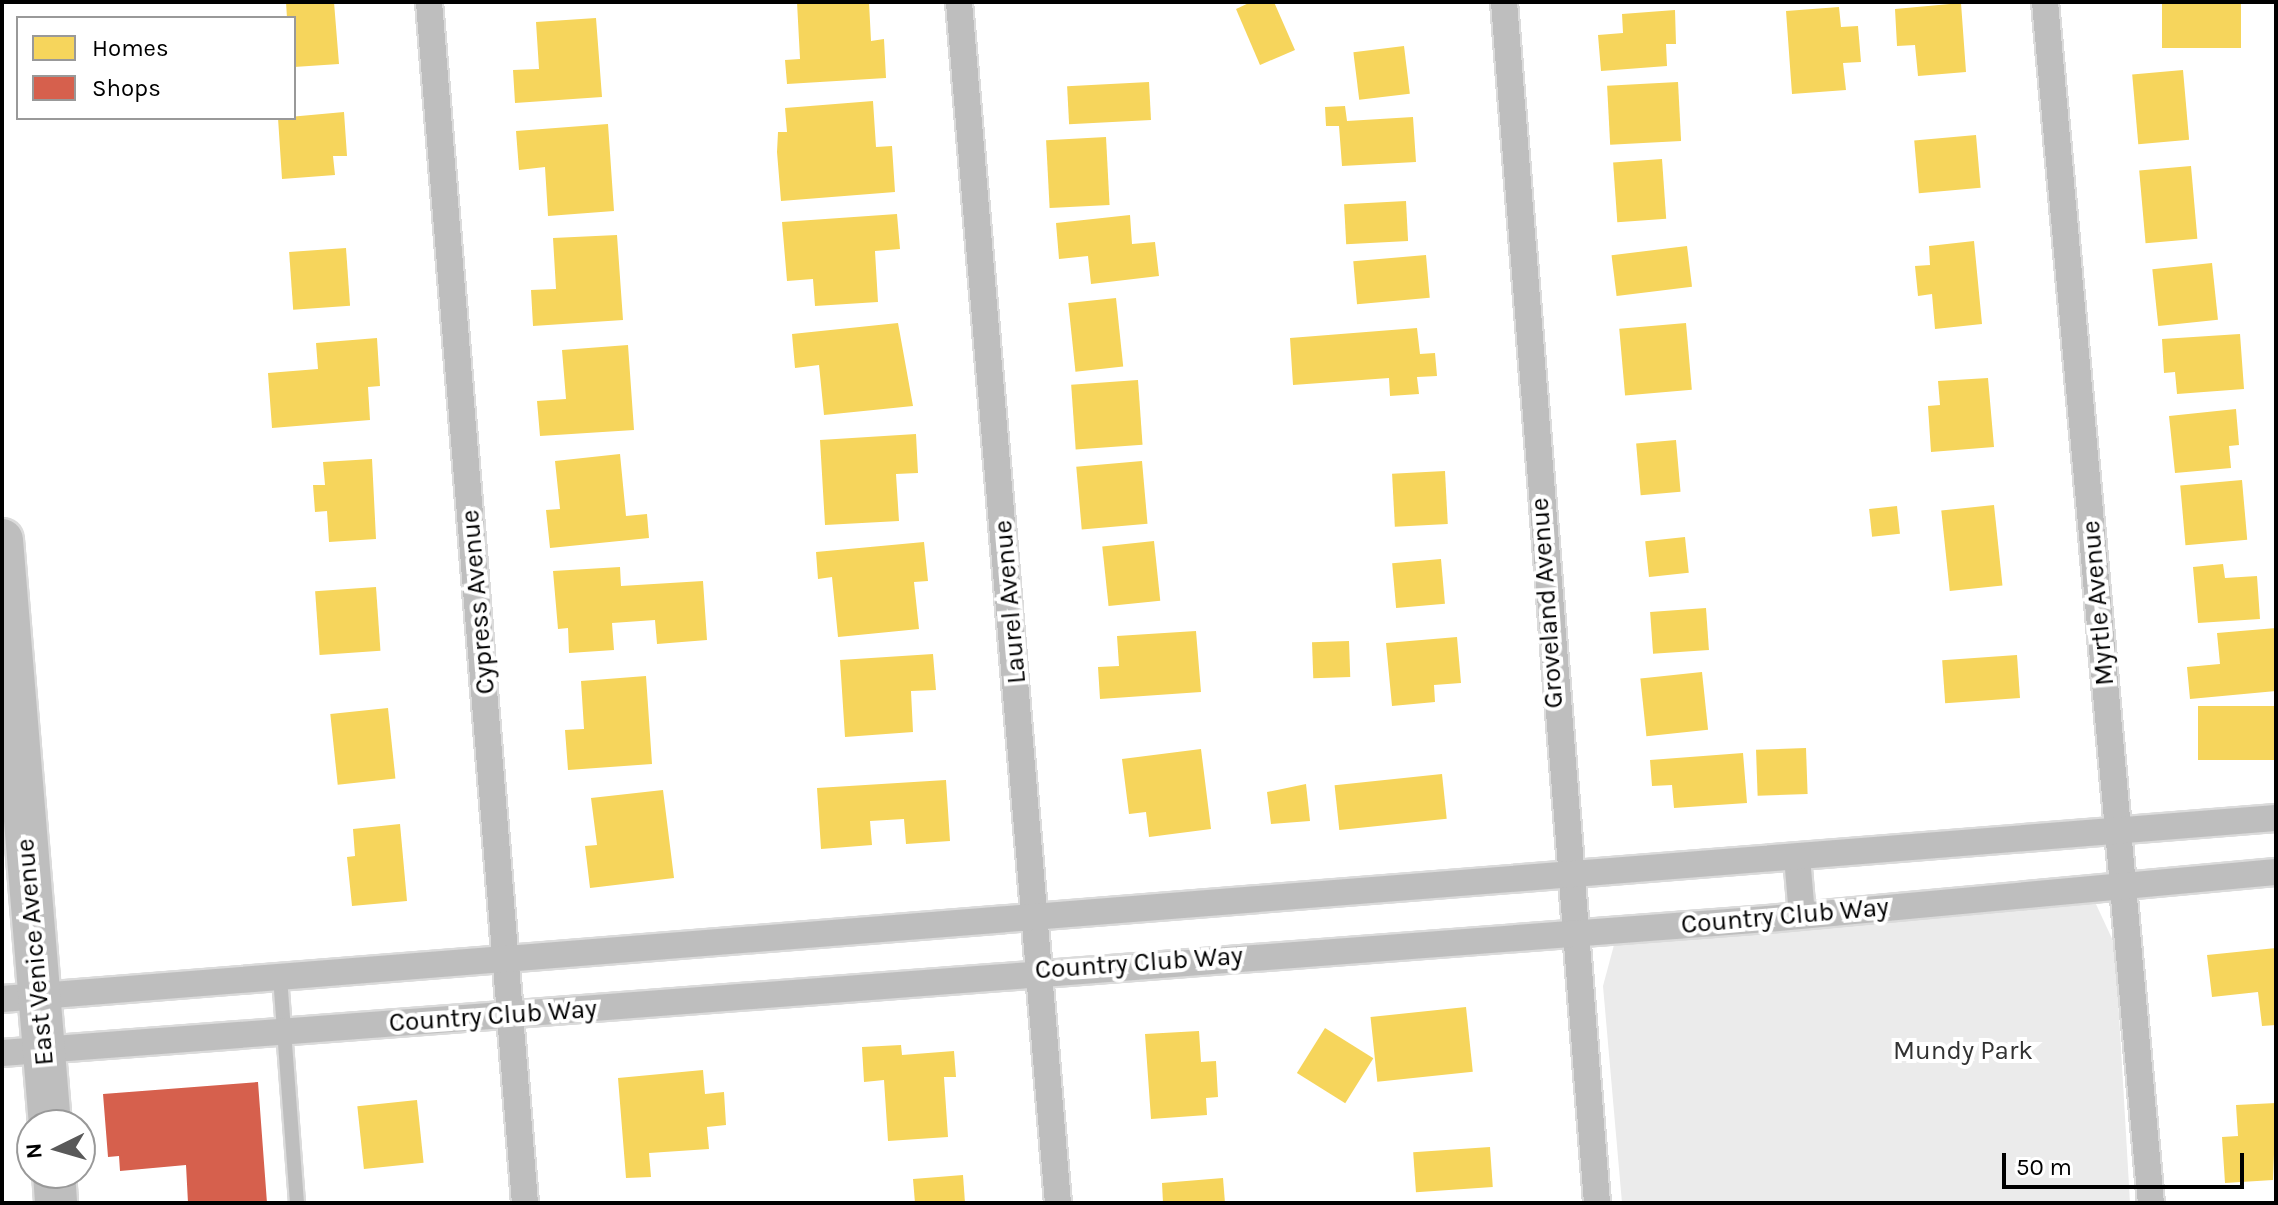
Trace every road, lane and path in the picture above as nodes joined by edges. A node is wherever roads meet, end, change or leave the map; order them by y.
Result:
1 (429, 2) edge
2 (959, 2) edge
3 (1504, 2) edge
4 (2045, 2) edge
5 (2, 540) edge
6 (2276, 818) edge
7 (2118, 831) junction
8 (1797, 857) junction
9 (2276, 872) edge
10 (1566, 876) junction
11 (2123, 884) junction
12 (1802, 915) junction
13 (1036, 921) junction
14 (1571, 933) junction
15 (507, 964) junction
16 (1040, 970) junction
17 (280, 977) junction
18 (20, 998) edge
19 (510, 1016) junction
20 (284, 1031) junction
21 (44, 1049) junction
22 (2, 1053) edge
23 (49, 1109) edge
24 (297, 1203) edge
25 (525, 1203) edge
26 (1058, 1203) edge
27 (1597, 1203) edge
28 (2151, 1203) edge

1 - 15 street, Cypress Avenue
2 - 13 street, Laurel Avenue
3 - 10 street, Groveland Avenue
4 - 7 street, Myrtle Avenue
5 - 18 main road, East Venice Avenue
6 - 7 street, Country Club Way
7 - 8 street, Country Club Way
7 - 11 street, Myrtle Avenue
8 - 10 street, Country Club Way
8 - 12 street
9 - 11 street, Country Club Way
10 - 13 street, Country Club Way
10 - 14 street, Groveland Avenue
11 - 12 street, Country Club Way
11 - 28 street, Myrtle Avenue
12 - 14 street, Country Club Way
13 - 15 street, Country Club Way
13 - 16 street, Laurel Avenue
14 - 16 street, Country Club Way
14 - 27 street, Groveland Avenue
15 - 17 street, Country Club Way
15 - 19 street, Cypress Avenue
16 - 19 street, Country Club Way
16 - 26 street, Laurel Avenue
17 - 18 street, Country Club Way
17 - 20 lane
18 - 21 main road, East Venice Avenue
19 - 20 street, Country Club Way
19 - 25 street, Cypress Avenue
20 - 21 street, Country Club Way
20 - 24 lane
21 - 22 street, Country Club Way
21 - 23 main road, East Venice Avenue

